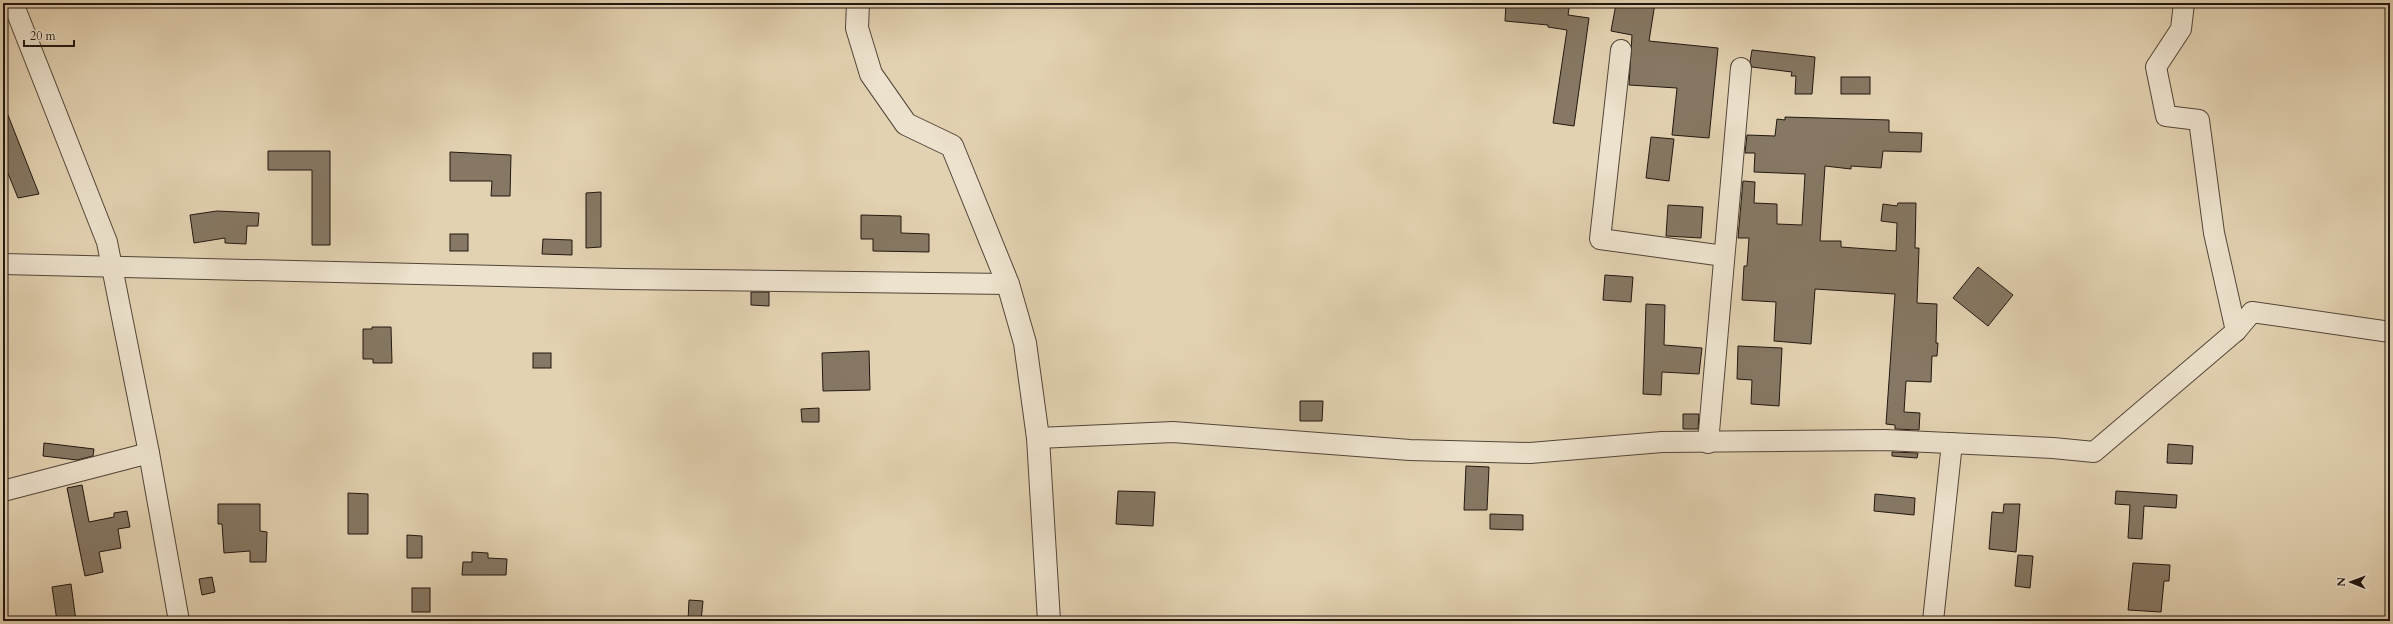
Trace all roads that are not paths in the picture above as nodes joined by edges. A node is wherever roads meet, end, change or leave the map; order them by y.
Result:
1 (13, 3) edge
2 (858, 3) edge
3 (2184, 3) edge
4 (1620, 50) dead end
5 (1741, 68) dead end
6 (1724, 256) junction
7 (3, 264) edge
8 (111, 267) junction
9 (1008, 284) junction
10 (2236, 331) junction
11 (2390, 332) edge
12 (1038, 438) junction
13 (1708, 443) junction
14 (1952, 443) junction
15 (149, 453) junction
16 (3, 491) edge
17 (179, 621) edge
18 (1049, 621) edge
19 (1934, 621) edge

1 - 8 street
2 - 9 street
3 - 10 street
4 - 6 street
5 - 6 street
6 - 13 street
7 - 8 street
8 - 9 street
8 - 15 street
9 - 12 street
10 - 11 street
10 - 14 street
12 - 13 street
12 - 18 street
13 - 14 street
14 - 19 street
15 - 16 street
15 - 17 street

